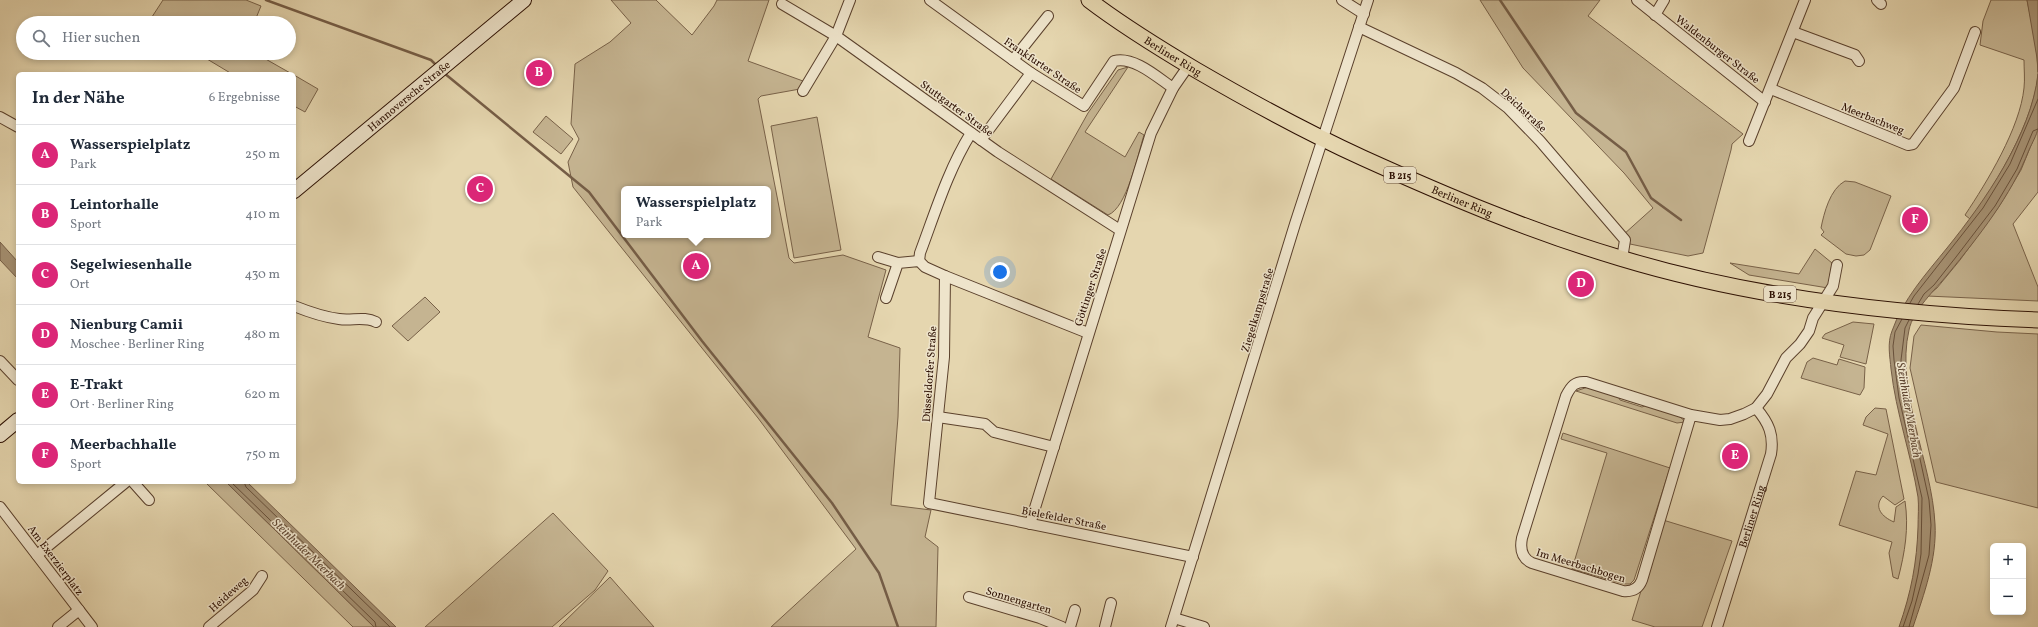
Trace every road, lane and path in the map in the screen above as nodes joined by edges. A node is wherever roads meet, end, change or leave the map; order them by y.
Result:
1 (524, 0) edge
2 (850, 0) edge
3 (930, 0) edge
4 (1089, 0) edge
5 (1342, 0) edge
6 (1368, 0) edge
7 (1637, 0) edge
8 (1664, 0) edge
9 (1805, 0) edge
10 (782, 4) dead end
11 (1364, 14) junction
12 (1655, 14) junction
13 (1048, 16) dead end
14 (1359, 27) junction
15 (1793, 32) junction
16 (1975, 32) dead end
17 (836, 36) junction
18 (1013, 60) junction
19 (1859, 61) dead end
20 (1189, 65) junction
21 (1031, 73) junction
22 (1173, 88) junction
23 (1771, 89) junction
24 (803, 91) dead end
25 (1765, 102) junction
26 (0, 117) edge
27 (16, 126) edge
28 (971, 133) junction
29 (1322, 139) junction
30 (981, 140) junction
31 (1749, 141) dead end
32 (296, 189) edge
33 (1120, 230) junction
34 (878, 257) dead end
35 (1622, 259) junction
36 (919, 262) junction
37 (898, 263) junction
38 (1837, 265) dead end
39 (945, 276) junction
40 (886, 298) dead end
41 (1824, 301) junction
42 (296, 307) edge
43 (2038, 320) edge
44 (376, 322) dead end
45 (1088, 333) junction
46 (0, 361) edge
47 (16, 378) edge
48 (1756, 408) junction
49 (1691, 415) junction
50 (938, 417) junction
51 (16, 422) edge
52 (0, 435) edge
53 (1054, 447) junction
54 (124, 484) edge
55 (136, 484) edge
56 (149, 500) dead end
57 (929, 503) joint
58 (0, 507) edge
59 (1030, 524) junction
60 (37, 555) junction
61 (1193, 556) junction
62 (262, 576) dead end
63 (969, 596) dead end
64 (1111, 603) dead end
65 (79, 610) junction
66 (1075, 610) dead end
67 (1173, 622) edge
68 (58, 627) edge
69 (92, 627) edge
70 (209, 627) edge
71 (1062, 627) edge
72 (1070, 627) edge
73 (1104, 627) edge
74 (1204, 627) edge
75 (1717, 627) edge

1 - 32 street, Hannoversche Straße
2 - 17 street
3 - 18 street, Frankfurter Straße
4 - 20 main road, Berliner Ring / B 215
5 - 11 street
6 - 11 street, Ziegelkampstraße
7 - 12 street, Waldenburger Straße
8 - 12 street
9 - 15 street
10 - 17 street, Stuttgarter Straße
11 - 14 street, Ziegelkampstraße
12 - 25 street, Waldenburger Straße
13 - 18 street
14 - 29 street, Ziegelkampstraße
14 - 35 street, Deichstraße
15 - 19 street
15 - 23 street
16 - 23 street, Meerbachweg
17 - 24 street
17 - 28 street, Stuttgarter Straße
18 - 21 street, Frankfurter Straße
20 - 22 street, Göttinger Straße
20 - 29 main road, Berliner Ring / B 215
21 - 22 street, Frankfurter Straße
21 - 30 street
22 - 33 street, Göttinger Straße
23 - 25 street
25 - 31 street
26 - 27 street
28 - 30 street, Stuttgarter Straße
28 - 36 street
29 - 35 main road, Berliner Ring / B 215
29 - 61 street, Ziegelkampstraße
30 - 33 street, Stuttgarter Straße
33 - 45 street, Göttinger Straße
34 - 37 street
35 - 41 main road, Berliner Ring / B 215
36 - 37 street
36 - 39 street
37 - 40 street
38 - 41 street
39 - 45 street
39 - 50 street, Düsseldorfer Straße
41 - 43 main road, Berliner Ring / B 215
41 - 48 street
42 - 44 street
45 - 53 street, Göttinger Straße
46 - 47 street
48 - 49 street, Im Meerbachbogen
48 - 75 street, Berliner Ring
49 - 49 street, Im Meerbachbogen
50 - 53 street
50 - 57 street, Düsseldorfer Straße
51 - 52 street
53 - 59 street, Göttinger Straße
54 - 60 street
55 - 56 street
57 - 59 street, Bielefelder Straße
58 - 60 street, Am Exerzierplatz
59 - 61 street, Bielefelder Straße
60 - 65 street, Am Exerzierplatz
61 - 67 street, Ziegelkampstraße
62 - 70 street, Heideweg
63 - 71 street, Sonnengarten
64 - 73 street
65 - 68 street
65 - 69 street, Am Exerzierplatz
66 - 72 street
67 - 74 street

